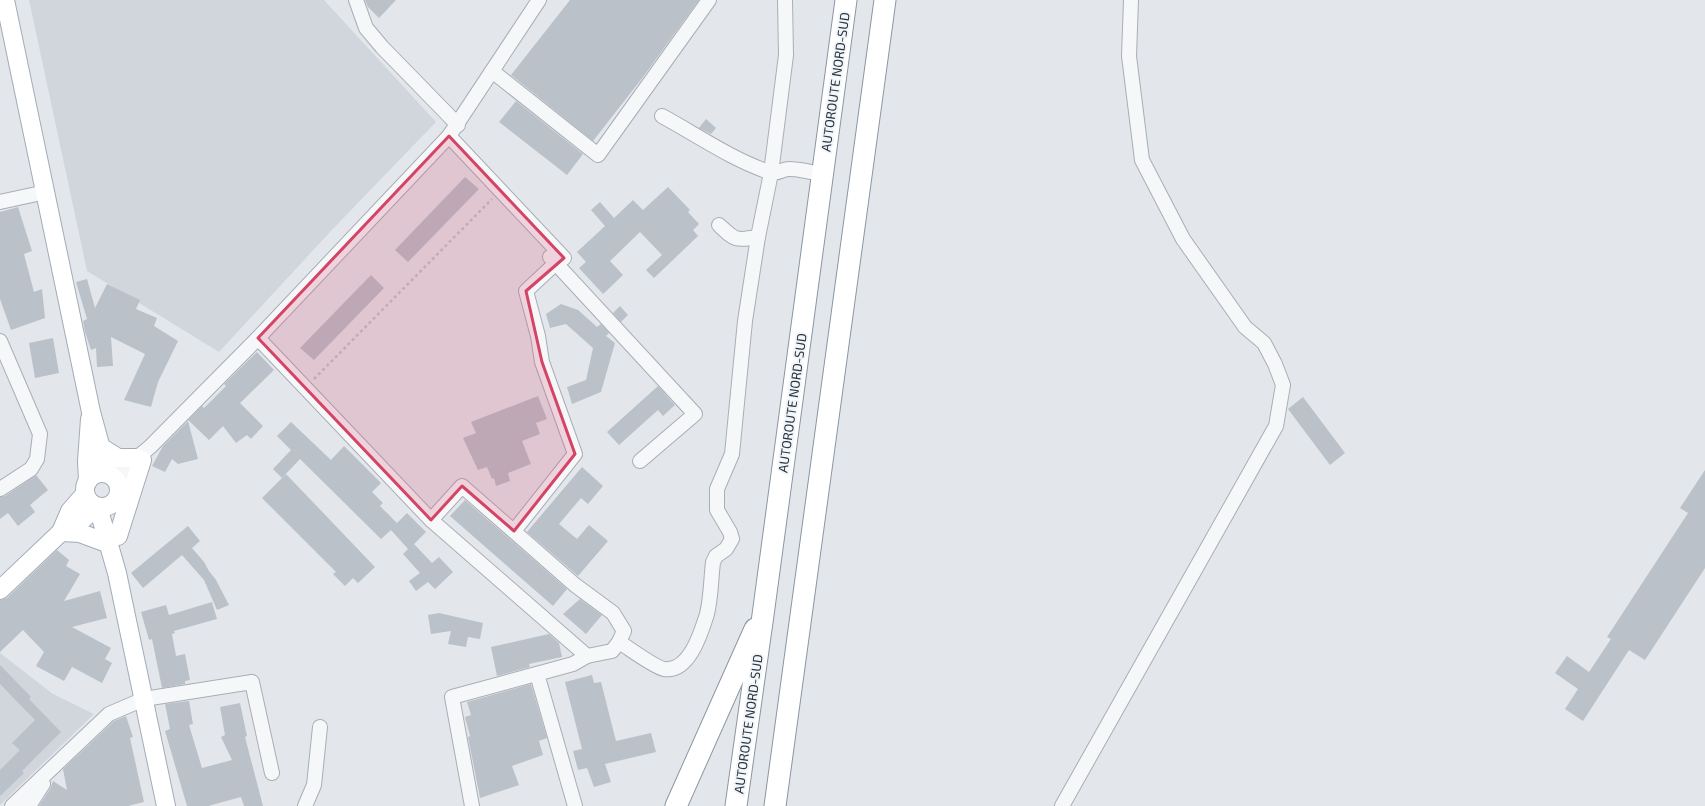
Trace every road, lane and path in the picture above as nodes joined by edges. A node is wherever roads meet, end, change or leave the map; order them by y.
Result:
1 (5, 0) edge
2 (356, 0) edge
3 (539, 0) edge
4 (709, 0) edge
5 (785, 0) edge
6 (846, 0) edge
7 (885, 0) edge
8 (1132, 0) edge
9 (492, 71) junction
10 (662, 116) dead end
11 (450, 135) junction
12 (770, 173) junction
13 (823, 175) junction
14 (46, 192) junction
15 (494, 198) junction
16 (0, 202) edge
17 (718, 225) dead end
18 (758, 237) junction
19 (556, 263) junction
20 (258, 338) junction
21 (0, 341) edge
22 (305, 388) junction
23 (91, 412) junction
24 (102, 448) junction
25 (143, 455) junction
26 (640, 462) dead end
27 (114, 486) junction
28 (0, 489) edge
29 (92, 497) junction
30 (432, 520) junction
31 (514, 531) junction
32 (61, 532) junction
33 (112, 539) junction
34 (0, 590) edge
35 (764, 615) junction
36 (619, 642) junction
37 (587, 656) junction
38 (537, 674) junction
39 (144, 699) junction
40 (320, 727) dead end
41 (56, 764) junction
42 (272, 773) dead end
43 (12, 806) edge
44 (29, 806) edge
45 (166, 806) edge
46 (305, 806) edge
47 (472, 806) edge
48 (575, 806) edge
49 (676, 806) edge
50 (736, 806) edge
51 (775, 806) edge
52 (1062, 806) edge

1 - 14 main road
2 - 11 street
3 - 9 street
4 - 9 street
5 - 12 street
6 - 13 highway, AUTOROUTE NORD-SUD
7 - 51 highway
8 - 52 street
9 - 11 street
10 - 12 street
11 - 15 street
11 - 19 street
11 - 20 street
12 - 13 street
12 - 18 street
13 - 35 highway, AUTOROUTE NORD-SUD
14 - 16 street
14 - 23 main road
15 - 19 street
15 - 22 path
17 - 18 street
18 - 36 street
19 - 26 street
19 - 31 street
20 - 22 street
20 - 25 street
21 - 28 street
22 - 30 street
23 - 24 main road
23 - 29 main road
24 - 25 main road
24 - 27 main road
25 - 27 street
25 - 33 main road
27 - 29 main road
27 - 29 main road
27 - 33 main road
29 - 32 main road
29 - 33 main road
30 - 31 street
30 - 37 street
31 - 36 street
32 - 33 main road
32 - 34 main road
33 - 39 main road
35 - 49 highway
35 - 50 highway, AUTOROUTE NORD-SUD
36 - 37 street
37 - 38 street
38 - 47 street
38 - 48 street
39 - 41 street
39 - 42 street
39 - 45 main road
40 - 46 street
41 - 43 street
41 - 44 street

